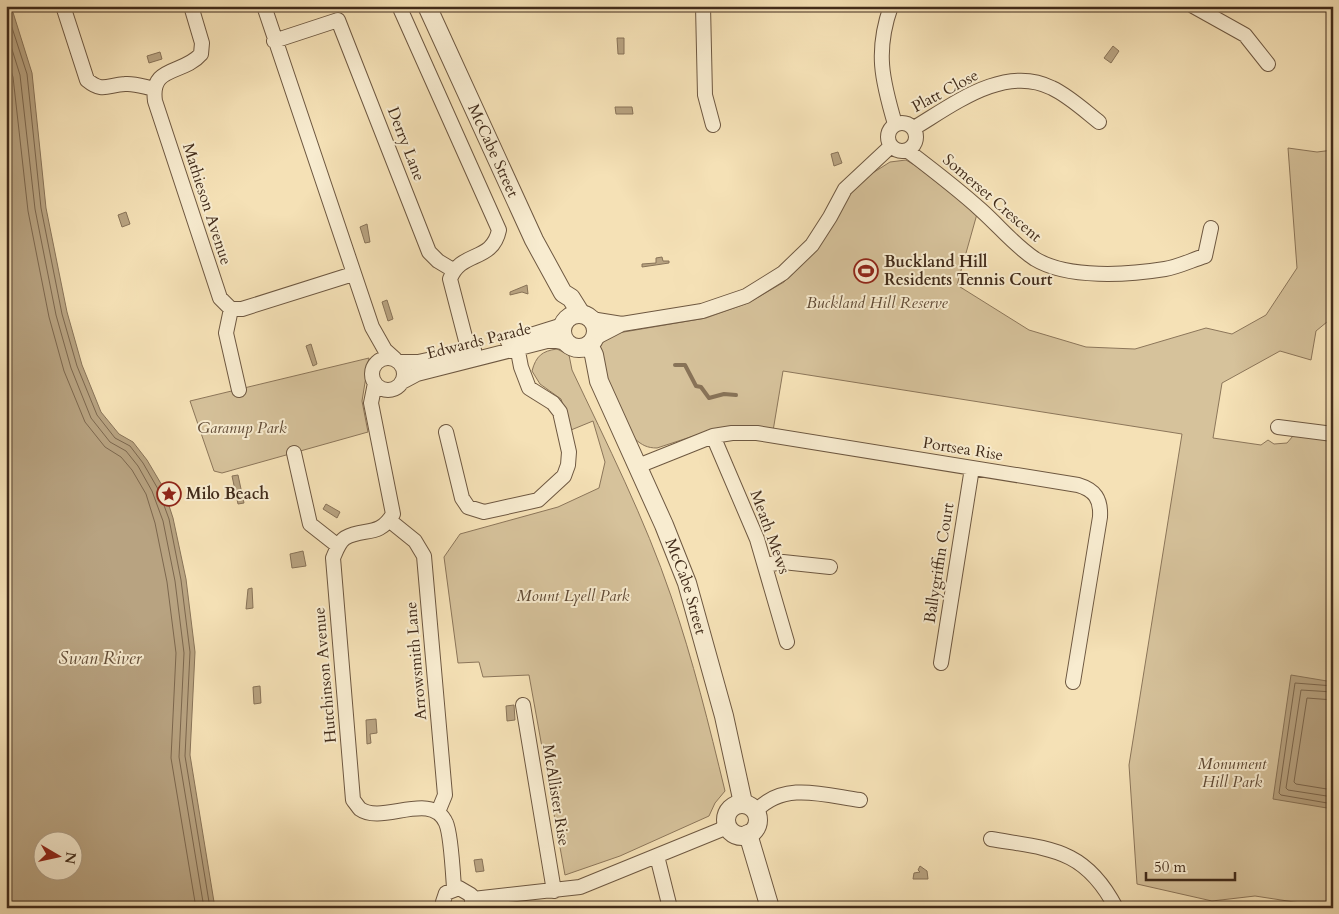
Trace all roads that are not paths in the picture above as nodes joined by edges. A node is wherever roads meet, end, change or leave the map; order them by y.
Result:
1 (63, 6) edge
2 (191, 6) edge
3 (264, 6) edge
4 (399, 6) edge
5 (427, 6) edge
6 (703, 6) edge
7 (891, 6) edge
8 (1193, 6) edge
9 (274, 41) junction
10 (1268, 64) dead end
11 (154, 89) junction
12 (1099, 122) dead end
13 (713, 124) dead end
14 (895, 124) junction
15 (914, 128) junction
16 (891, 146) junction
17 (908, 150) junction
18 (1211, 228) dead end
19 (454, 270) junction
20 (353, 274) junction
21 (231, 309) junction
22 (575, 319) junction
23 (622, 324) junction
24 (372, 326) junction
25 (592, 342) junction
26 (517, 345) junction
27 (569, 345) junction
28 (470, 355) junction
29 (397, 361) junction
30 (377, 362) junction
31 (600, 381) junction
32 (402, 382) junction
33 (375, 383) junction
34 (239, 390) dead end
35 (388, 390) junction
36 (374, 414) junction
37 (1278, 427) dead end
38 (446, 432) dead end
39 (1333, 434) edge
40 (713, 436) junction
41 (294, 453) dead end
42 (638, 466) junction
43 (972, 468) junction
44 (389, 520) junction
45 (338, 546) junction
46 (765, 565) junction
47 (830, 568) dead end
48 (787, 642) dead end
49 (941, 663) dead end
50 (1073, 682) dead end
51 (522, 705) dead end
52 (860, 800) dead end
53 (749, 807) junction
54 (438, 812) junction
55 (727, 825) junction
56 (748, 834) junction
57 (991, 839) dead end
58 (657, 856) junction
59 (454, 888) junction
60 (554, 891) junction
61 (508, 902) edge
62 (473, 904) edge
63 (443, 908) edge
64 (670, 908) edge
65 (770, 908) edge
66 (1116, 908) edge

1 - 11 street
2 - 11 street
3 - 9 street
4 - 19 street
5 - 22 street, McCabe Street
6 - 13 street
7 - 14 street
8 - 10 street
9 - 19 street, Derry Lane
9 - 20 street
11 - 21 street, Mathieson Avenue
12 - 15 street, Platt Close
14 - 15 street
14 - 16 street
15 - 17 street
16 - 17 street, Somerset Crescent
16 - 23 street, Edwards Parade
17 - 18 street, Somerset Crescent
19 - 28 street
20 - 21 street
20 - 24 street
21 - 34 street
22 - 23 street, Edwards Parade
22 - 25 street, McCabe Street
22 - 26 street, Edwards Parade
22 - 27 street, McCabe Street
23 - 25 street, Edwards Parade
24 - 29 street
24 - 30 street
25 - 27 street
25 - 31 street, McCabe Street
26 - 27 street, Edwards Parade
26 - 28 street, Edwards Parade
26 - 38 street
27 - 31 street, McCabe Street
28 - 29 street, Edwards Parade
28 - 32 street, Edwards Parade
29 - 30 street
29 - 32 street
30 - 33 street
31 - 42 street, McCabe Street
32 - 35 street
33 - 35 street
33 - 36 street
35 - 36 street
36 - 44 street
37 - 39 street
40 - 42 street, Portsea Rise
40 - 43 street, Portsea Rise
40 - 46 street, Meath Mews
41 - 45 street
42 - 53 street, McCabe Street
43 - 49 street, Ballygriffin Court
43 - 50 street, Portsea Rise
44 - 45 street
44 - 54 street, Arrowsmith Lane
45 - 54 street, Hutchinson Avenue
46 - 47 street
46 - 48 street, Meath Mews
51 - 60 street, McAllister Rise
52 - 53 street
53 - 55 street
53 - 56 street, McCabe Street
54 - 59 street
55 - 56 street
55 - 58 street
56 - 65 street
57 - 66 street
58 - 60 street
58 - 64 street
59 - 62 street
59 - 63 street
60 - 61 street
61 - 62 street

